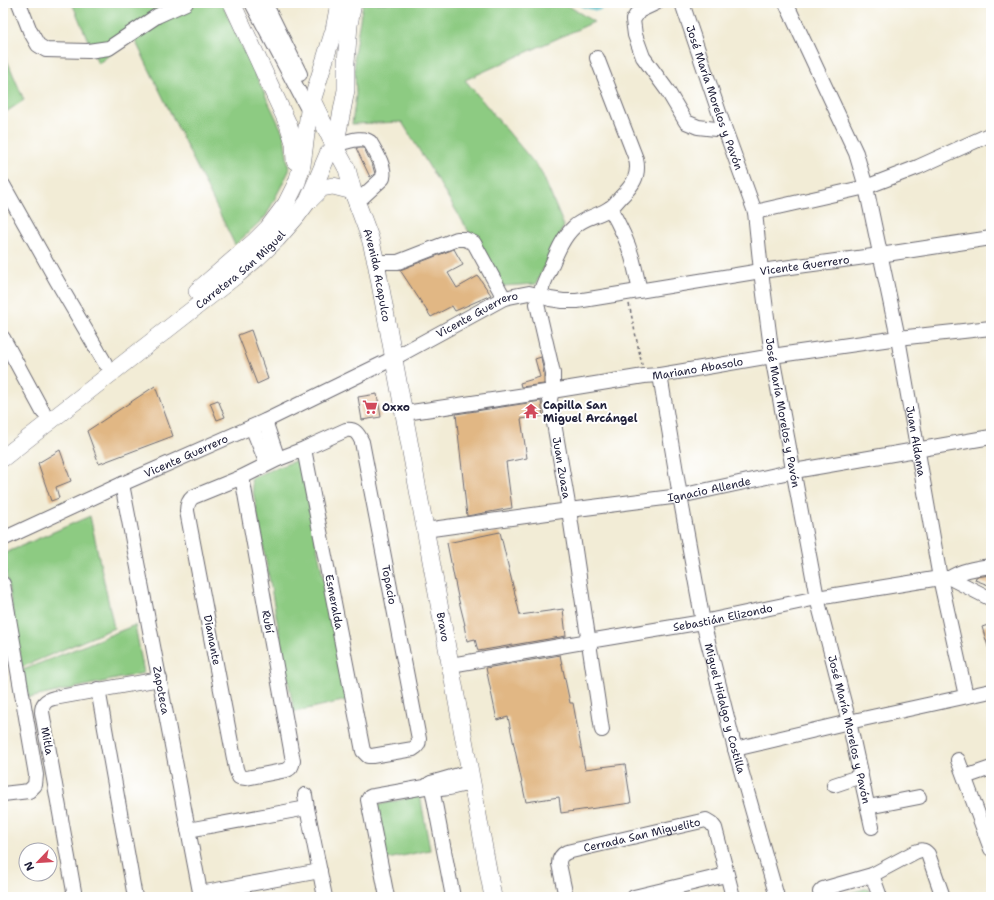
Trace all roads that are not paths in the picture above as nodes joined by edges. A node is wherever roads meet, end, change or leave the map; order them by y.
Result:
1 (19, 3) edge
2 (186, 3) edge
3 (232, 3) edge
4 (252, 3) edge
5 (265, 3) edge
6 (339, 3) edge
7 (353, 3) edge
8 (656, 3) edge
9 (682, 3) edge
10 (786, 3) edge
11 (597, 58) dead end
12 (344, 102) junction
13 (313, 108) junction
14 (724, 127) junction
15 (991, 134) edge
16 (332, 147) junction
17 (302, 165) junction
18 (3, 185) edge
19 (866, 187) junction
20 (353, 195) junction
21 (308, 201) junction
22 (286, 204) junction
23 (610, 208) junction
24 (755, 212) junction
25 (991, 238) edge
26 (880, 255) junction
27 (376, 262) junction
28 (761, 271) junction
29 (633, 292) junction
30 (538, 295) junction
31 (504, 298) junction
32 (991, 328) edge
33 (3, 338) edge
34 (898, 338) junction
35 (772, 356) junction
36 (394, 358) junction
37 (105, 363) junction
38 (660, 375) junction
39 (552, 391) junction
40 (43, 412) junction
41 (404, 413) junction
42 (265, 421) junction
43 (252, 427) junction
44 (991, 437) edge
45 (3, 443) edge
46 (304, 449) junction
47 (917, 450) junction
48 (3, 458) edge
49 (272, 462) junction
50 (794, 471) junction
51 (242, 477) junction
52 (122, 484) junction
53 (680, 496) junction
54 (569, 510) junction
55 (425, 530) junction
56 (3, 540) edge
57 (991, 566) edge
58 (945, 578) junction
59 (3, 584) edge
60 (817, 598) junction
61 (991, 599) edge
62 (703, 622) junction
63 (589, 641) junction
64 (451, 666) junction
65 (160, 679) junction
66 (98, 689) junction
67 (991, 691) edge
68 (966, 696) junction
69 (849, 722) junction
70 (602, 730) dead end
71 (735, 749) junction
72 (366, 754) joint
73 (958, 760) dead end
74 (991, 768) edge
75 (861, 776) junction
76 (964, 776) junction
77 (239, 777) joint
78 (470, 777) junction
79 (834, 785) dead end
80 (430, 786) junction
81 (3, 794) edge
82 (918, 797) dead end
83 (868, 807) junction
84 (872, 827) dead end
85 (188, 830) junction
86 (988, 834) edge
87 (991, 849) edge
88 (320, 871) junction
89 (726, 875) junction
90 (872, 875) junction
91 (201, 895) edge
92 (75, 897) edge
93 (134, 897) edge
94 (325, 897) edge
95 (387, 897) edge
96 (453, 897) edge
97 (493, 897) edge
98 (566, 897) edge
99 (634, 897) edge
100 (733, 897) edge
101 (777, 897) edge
102 (821, 897) edge
103 (880, 897) edge
104 (943, 897) edge

1 - 2 street
3 - 22 main road
4 - 13 street
5 - 13 street
6 - 13 main road, Carretera San Miguel
7 - 12 main road, Carretera San Miguel
8 - 14 street
9 - 14 street, José María Morelos y Pavón
10 - 19 street, Juan Aldama
11 - 23 street
12 - 13 main road
12 - 16 main road, Carretera San Miguel
13 - 16 main road
13 - 17 main road, Carretera San Miguel
14 - 24 street, José María Morelos y Pavón
15 - 19 street
16 - 17 main road
16 - 20 main road, Avenida Acapulco
16 - 20 main road, Avenida Acapulco
16 - 20 street
16 - 21 main road, Carretera San Miguel
17 - 22 main road, Carretera San Miguel
18 - 37 street
19 - 24 street
19 - 26 street, Juan Aldama
20 - 21 main road
20 - 27 main road, Avenida Acapulco
21 - 48 main road, Carretera San Miguel
22 - 37 main road, Carretera San Miguel
23 - 29 street
23 - 30 street
24 - 28 street, José María Morelos y Pavón
25 - 26 street, Vicente Guerrero
26 - 28 street, Vicente Guerrero
26 - 34 street, Juan Aldama
27 - 31 street
27 - 36 main road, Avenida Acapulco
28 - 29 street, Vicente Guerrero
28 - 35 street, José María Morelos y Pavón
29 - 30 street, Vicente Guerrero
30 - 31 street, Vicente Guerrero
30 - 39 street, Juan Zuaza
31 - 36 street, Vicente Guerrero
32 - 34 street, Mariano Abasolo
33 - 40 street
34 - 35 street, Mariano Abasolo
34 - 47 street, Juan Aldama
35 - 38 street, Mariano Abasolo
35 - 50 street, José María Morelos y Pavón
36 - 41 main road, Bravo
36 - 42 street, Vicente Guerrero
37 - 40 main road, Carretera San Miguel
38 - 39 street, Mariano Abasolo
38 - 53 street, Miguel Hidalgo y Costilla
39 - 41 street, Mariano Abasolo
39 - 54 street, Juan Zuaza
40 - 45 main road, Carretera San Miguel
41 - 55 main road, Bravo
42 - 43 street, Vicente Guerrero
42 - 49 street
43 - 49 street
43 - 52 street, Vicente Guerrero
44 - 47 street, Ignacio Allende
46 - 49 street
46 - 72 street, Esmeralda
46 - 72 street, Topacio
47 - 50 street, Ignacio Allende
47 - 58 street, Juan Aldama
49 - 51 street
50 - 53 street, Ignacio Allende
50 - 60 street, José María Morelos y Pavón
51 - 77 street, Diamante
51 - 77 street, Rubí
52 - 56 street, Vicente Guerrero
52 - 65 street, Zapoteca
53 - 54 street, Ignacio Allende
53 - 62 street, Miguel Hidalgo y Costilla
54 - 55 street, Ignacio Allende
54 - 63 street, Juan Zuaza
55 - 64 main road, Bravo
57 - 58 street, Sebastián Elizondo
58 - 60 street, Sebastián Elizondo
58 - 61 street
58 - 68 street, Juan Aldama
59 - 81 street
60 - 62 street, Sebastián Elizondo
60 - 69 street, José María Morelos y Pavón
62 - 63 street, Sebastián Elizondo
62 - 71 street, Miguel Hidalgo y Costilla
63 - 64 street, Sebastián Elizondo
63 - 70 street, Juan Zuaza
64 - 78 main road, Bravo
65 - 66 street, Mitla
65 - 85 street, Zapoteca
66 - 92 street, Mitla
66 - 93 street
67 - 68 street
68 - 69 street
69 - 71 street
69 - 75 street, José María Morelos y Pavón
71 - 101 street, Miguel Hidalgo y Costilla
73 - 76 street
74 - 76 street
75 - 79 street
75 - 83 street, José María Morelos y Pavón
76 - 86 street
78 - 80 street
78 - 97 main road, Bravo
80 - 95 street
80 - 96 street
82 - 83 street
83 - 84 street, José María Morelos y Pavón
85 - 88 street
85 - 91 street, Zapoteca
86 - 87 street
88 - 91 street
88 - 94 street
89 - 98 street, Cerrada San Miguelito
89 - 99 street
89 - 100 street, Cerrada San Miguelito
90 - 102 street
90 - 103 street
90 - 104 street

